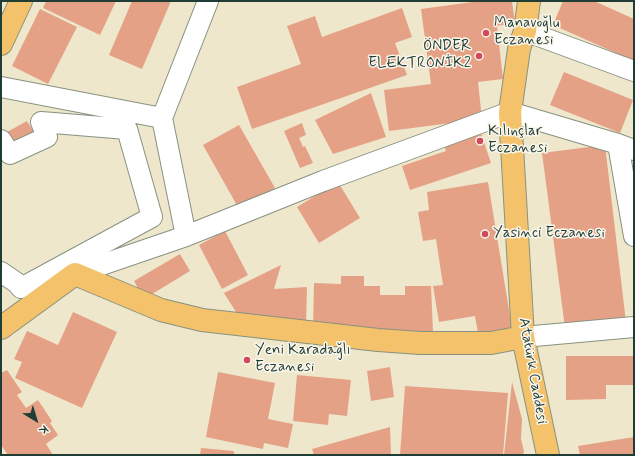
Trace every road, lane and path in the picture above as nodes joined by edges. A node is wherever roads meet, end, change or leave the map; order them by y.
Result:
1 (21, 1) edge
2 (208, 1) edge
3 (529, 1) edge
4 (525, 31) junction
5 (1, 44) edge
6 (634, 71) edge
7 (1, 87) edge
8 (510, 112) junction
9 (162, 118) junction
10 (1, 140) edge
11 (626, 147) edge
12 (186, 236) junction
13 (634, 236) edge
14 (1, 272) edge
15 (75, 274) junction
16 (634, 326) edge
17 (1, 328) edge
18 (523, 337) junction
19 (548, 455) edge

1 - 5 main road
2 - 9 street
3 - 4 main road, Atatürk Caddesi
4 - 6 street
4 - 8 main road, Atatürk Caddesi
7 - 9 street
8 - 11 street
8 - 12 street
8 - 18 main road, Atatürk Caddesi
9 - 12 street
10 - 14 street
11 - 13 street
12 - 15 street
15 - 17 main road
15 - 18 main road
16 - 18 street
18 - 19 main road, Atatürk Caddesi

